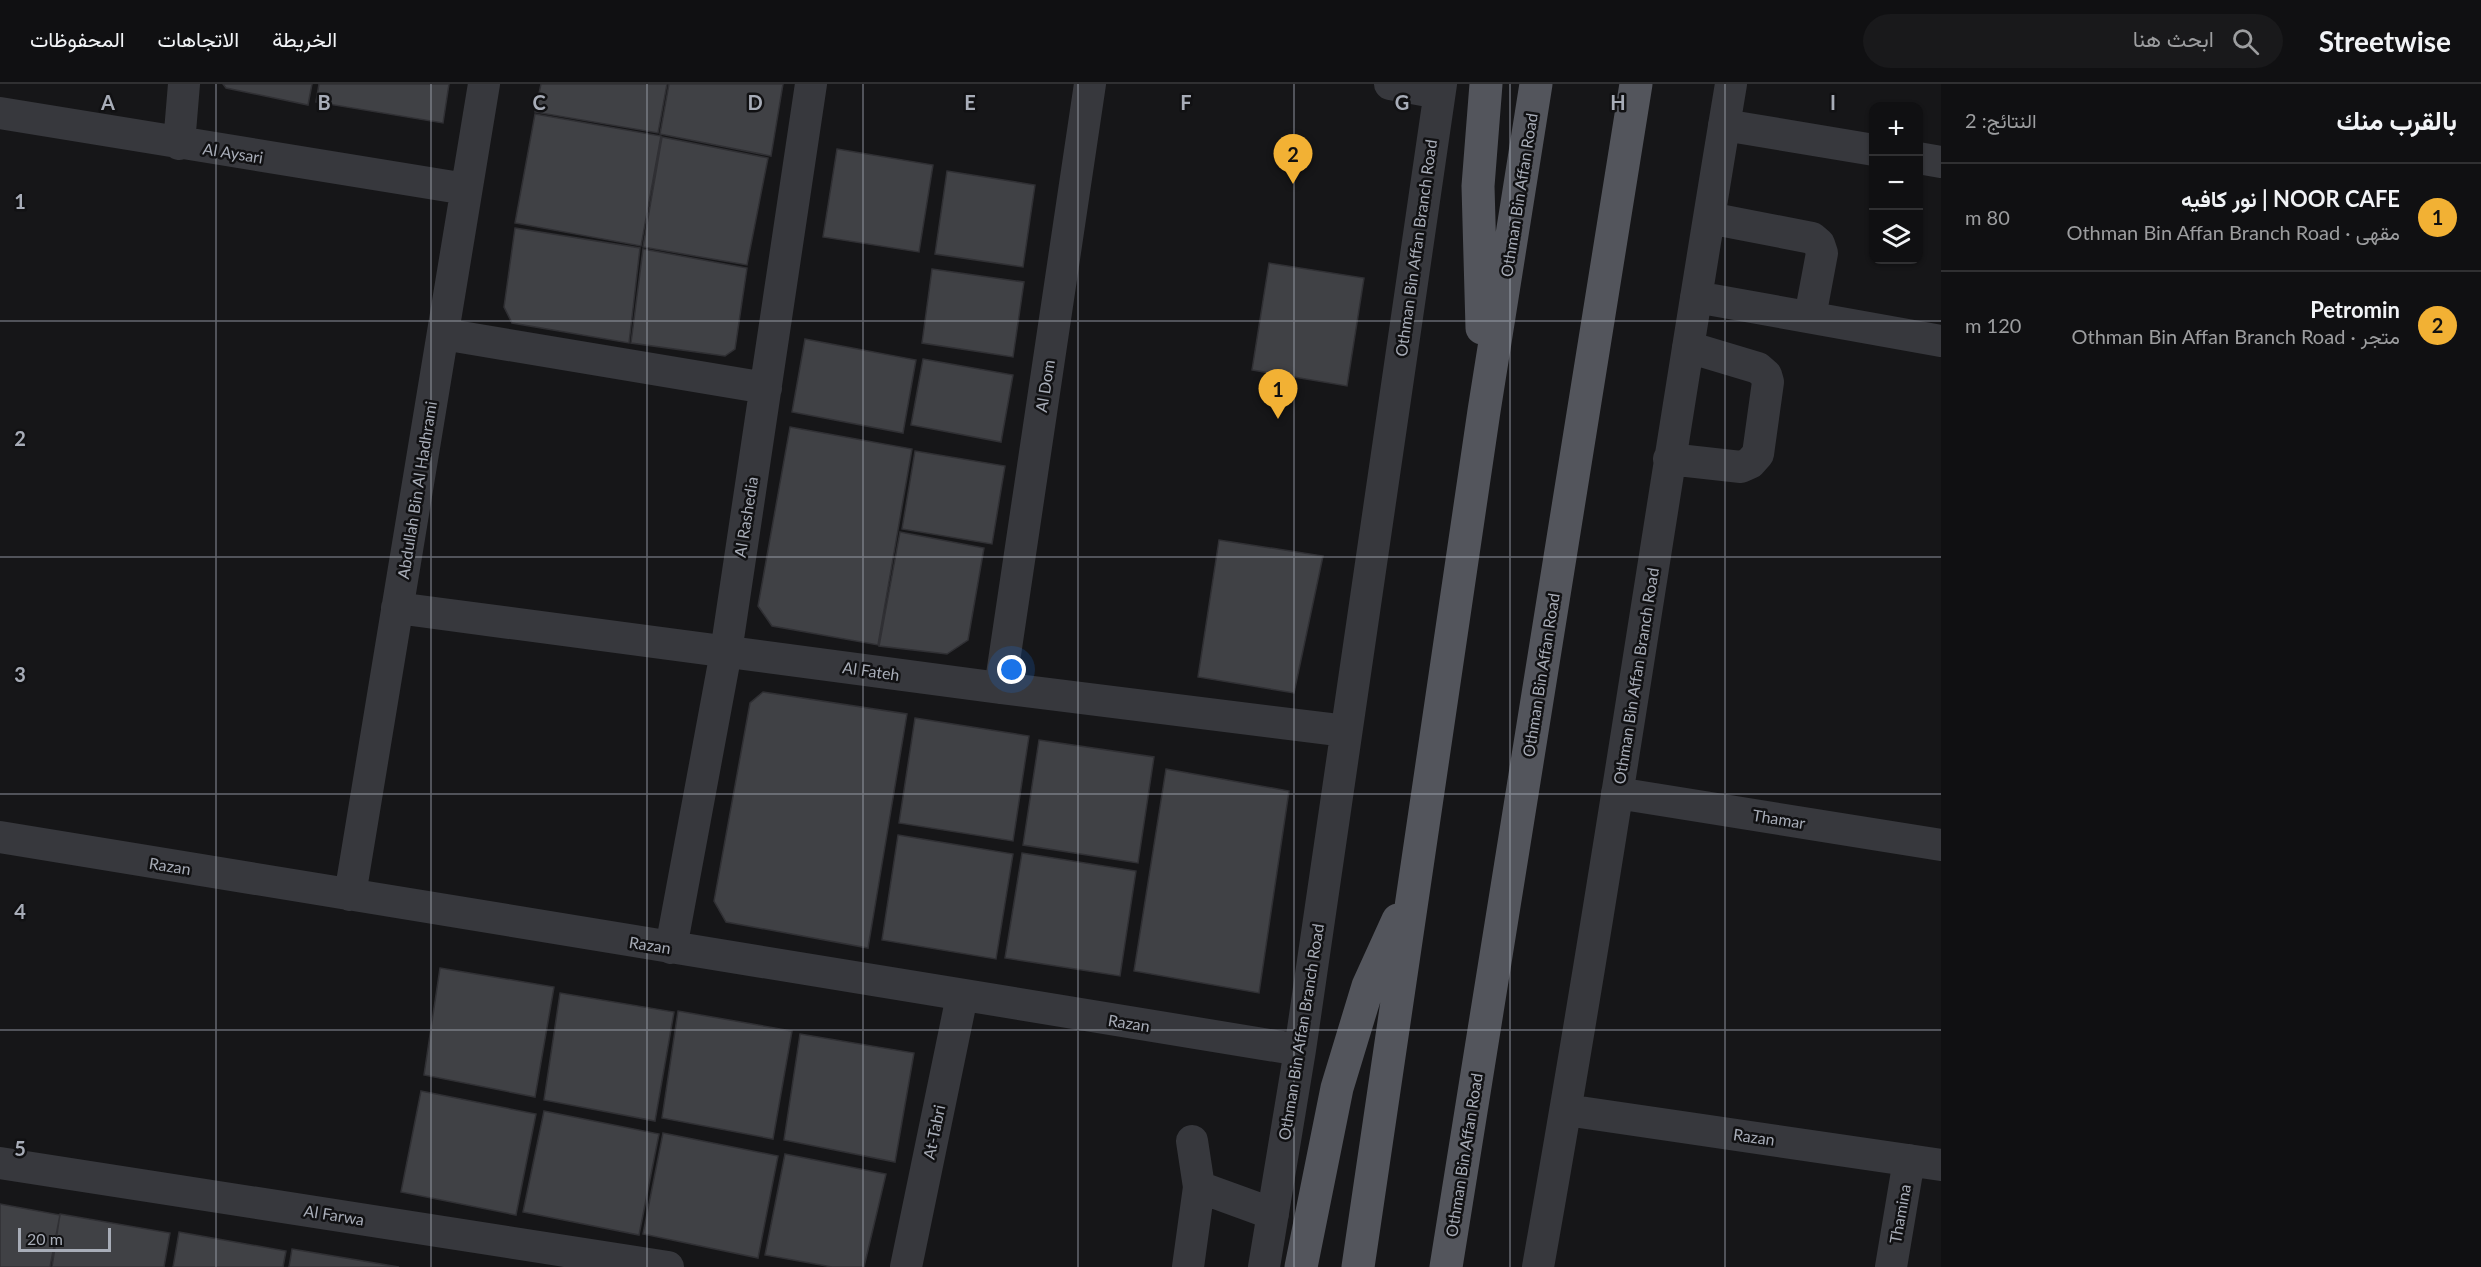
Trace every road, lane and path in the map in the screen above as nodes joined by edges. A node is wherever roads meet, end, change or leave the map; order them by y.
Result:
1 (184, 84) edge
2 (484, 84) edge
3 (811, 84) edge
4 (1090, 84) edge
5 (1390, 84) edge
6 (1486, 84) edge
7 (1536, 84) edge
8 (1636, 84) edge
9 (1731, 84) edge
10 (1440, 88) edge
11 (0, 114) edge
12 (1724, 125) junction
13 (178, 144) junction
14 (1869, 149) edge
15 (1923, 159) edge
16 (1941, 162) edge
17 (466, 189) junction
18 (1709, 218) junction
19 (1696, 297) junction
20 (1810, 317) junction
21 (443, 333) junction
22 (1941, 341) edge
23 (1688, 347) junction
24 (766, 388) junction
25 (1484, 411) junction
26 (1669, 459) junction
27 (397, 608) junction
28 (726, 652) junction
29 (1000, 688) junction
30 (1346, 731) junction
31 (1617, 793) junction
32 (0, 837) edge
33 (1941, 845) edge
34 (1414, 885) junction
35 (350, 895) junction
36 (670, 948) junction
37 (962, 996) junction
38 (1300, 1050) junction
39 (1566, 1110) junction
40 (1192, 1141) dead end
41 (1909, 1160) junction
42 (0, 1163) edge
43 (1941, 1165) edge
44 (1199, 1187) junction
45 (1273, 1214) junction
46 (668, 1267) edge
47 (906, 1267) edge
48 (1188, 1267) edge
49 (1264, 1267) edge
50 (1300, 1267) edge
51 (1358, 1267) edge
52 (1446, 1267) edge
53 (1538, 1267) edge
54 (1891, 1267) edge

1 - 13 street
2 - 17 street, Abdullah Bin Al Hadhrami
3 - 24 street, Al Rashedia
4 - 29 street, Al Dom
5 - 10 street
6 - 25 main road
7 - 25 main road, Othman Bin Affan Road
8 - 52 main road, Othman Bin Affan Road
9 - 12 street, Othman Bin Affan Branch Road
10 - 30 street, Othman Bin Affan Branch Road
11 - 13 street, Al Aysari
12 - 14 street
12 - 18 street, Othman Bin Affan Branch Road
13 - 17 street, Al Aysari
15 - 16 street
17 - 21 street, Abdullah Bin Al Hadhrami
18 - 19 street, Othman Bin Affan Branch Road
18 - 20 street
19 - 20 street
19 - 23 street, Othman Bin Affan Branch Road
20 - 22 street
21 - 24 street
21 - 27 street, Abdullah Bin Al Hadhrami
23 - 26 street, Othman Bin Affan Branch Road
23 - 26 street
24 - 28 street, Al Rashedia
25 - 34 main road, Othman Bin Affan Road
26 - 31 street, Othman Bin Affan Branch Road
27 - 28 street, Al Fateh
27 - 35 street, Abdullah Bin Al Hadhrami
28 - 29 street, Al Fateh
28 - 36 street, Al Rashedia
29 - 30 street, Al Fateh
30 - 38 street, Othman Bin Affan Branch Road
31 - 33 street, Thamar
31 - 39 street, Othman Bin Affan Branch Road
32 - 35 street, Razan
34 - 50 main road
34 - 51 main road, Othman Bin Affan Road
35 - 36 street, Razan
36 - 37 street, Razan
37 - 38 street, Razan
37 - 47 street, At-Tabri
38 - 45 street, Othman Bin Affan Branch Road
39 - 41 street, Razan
39 - 53 street, Othman Bin Affan Branch Road
40 - 44 street
41 - 43 street, Razan
41 - 54 street, Thamina
42 - 46 street, Al Farwa
44 - 45 street
44 - 48 street
45 - 49 street, Othman Bin Affan Branch Road

